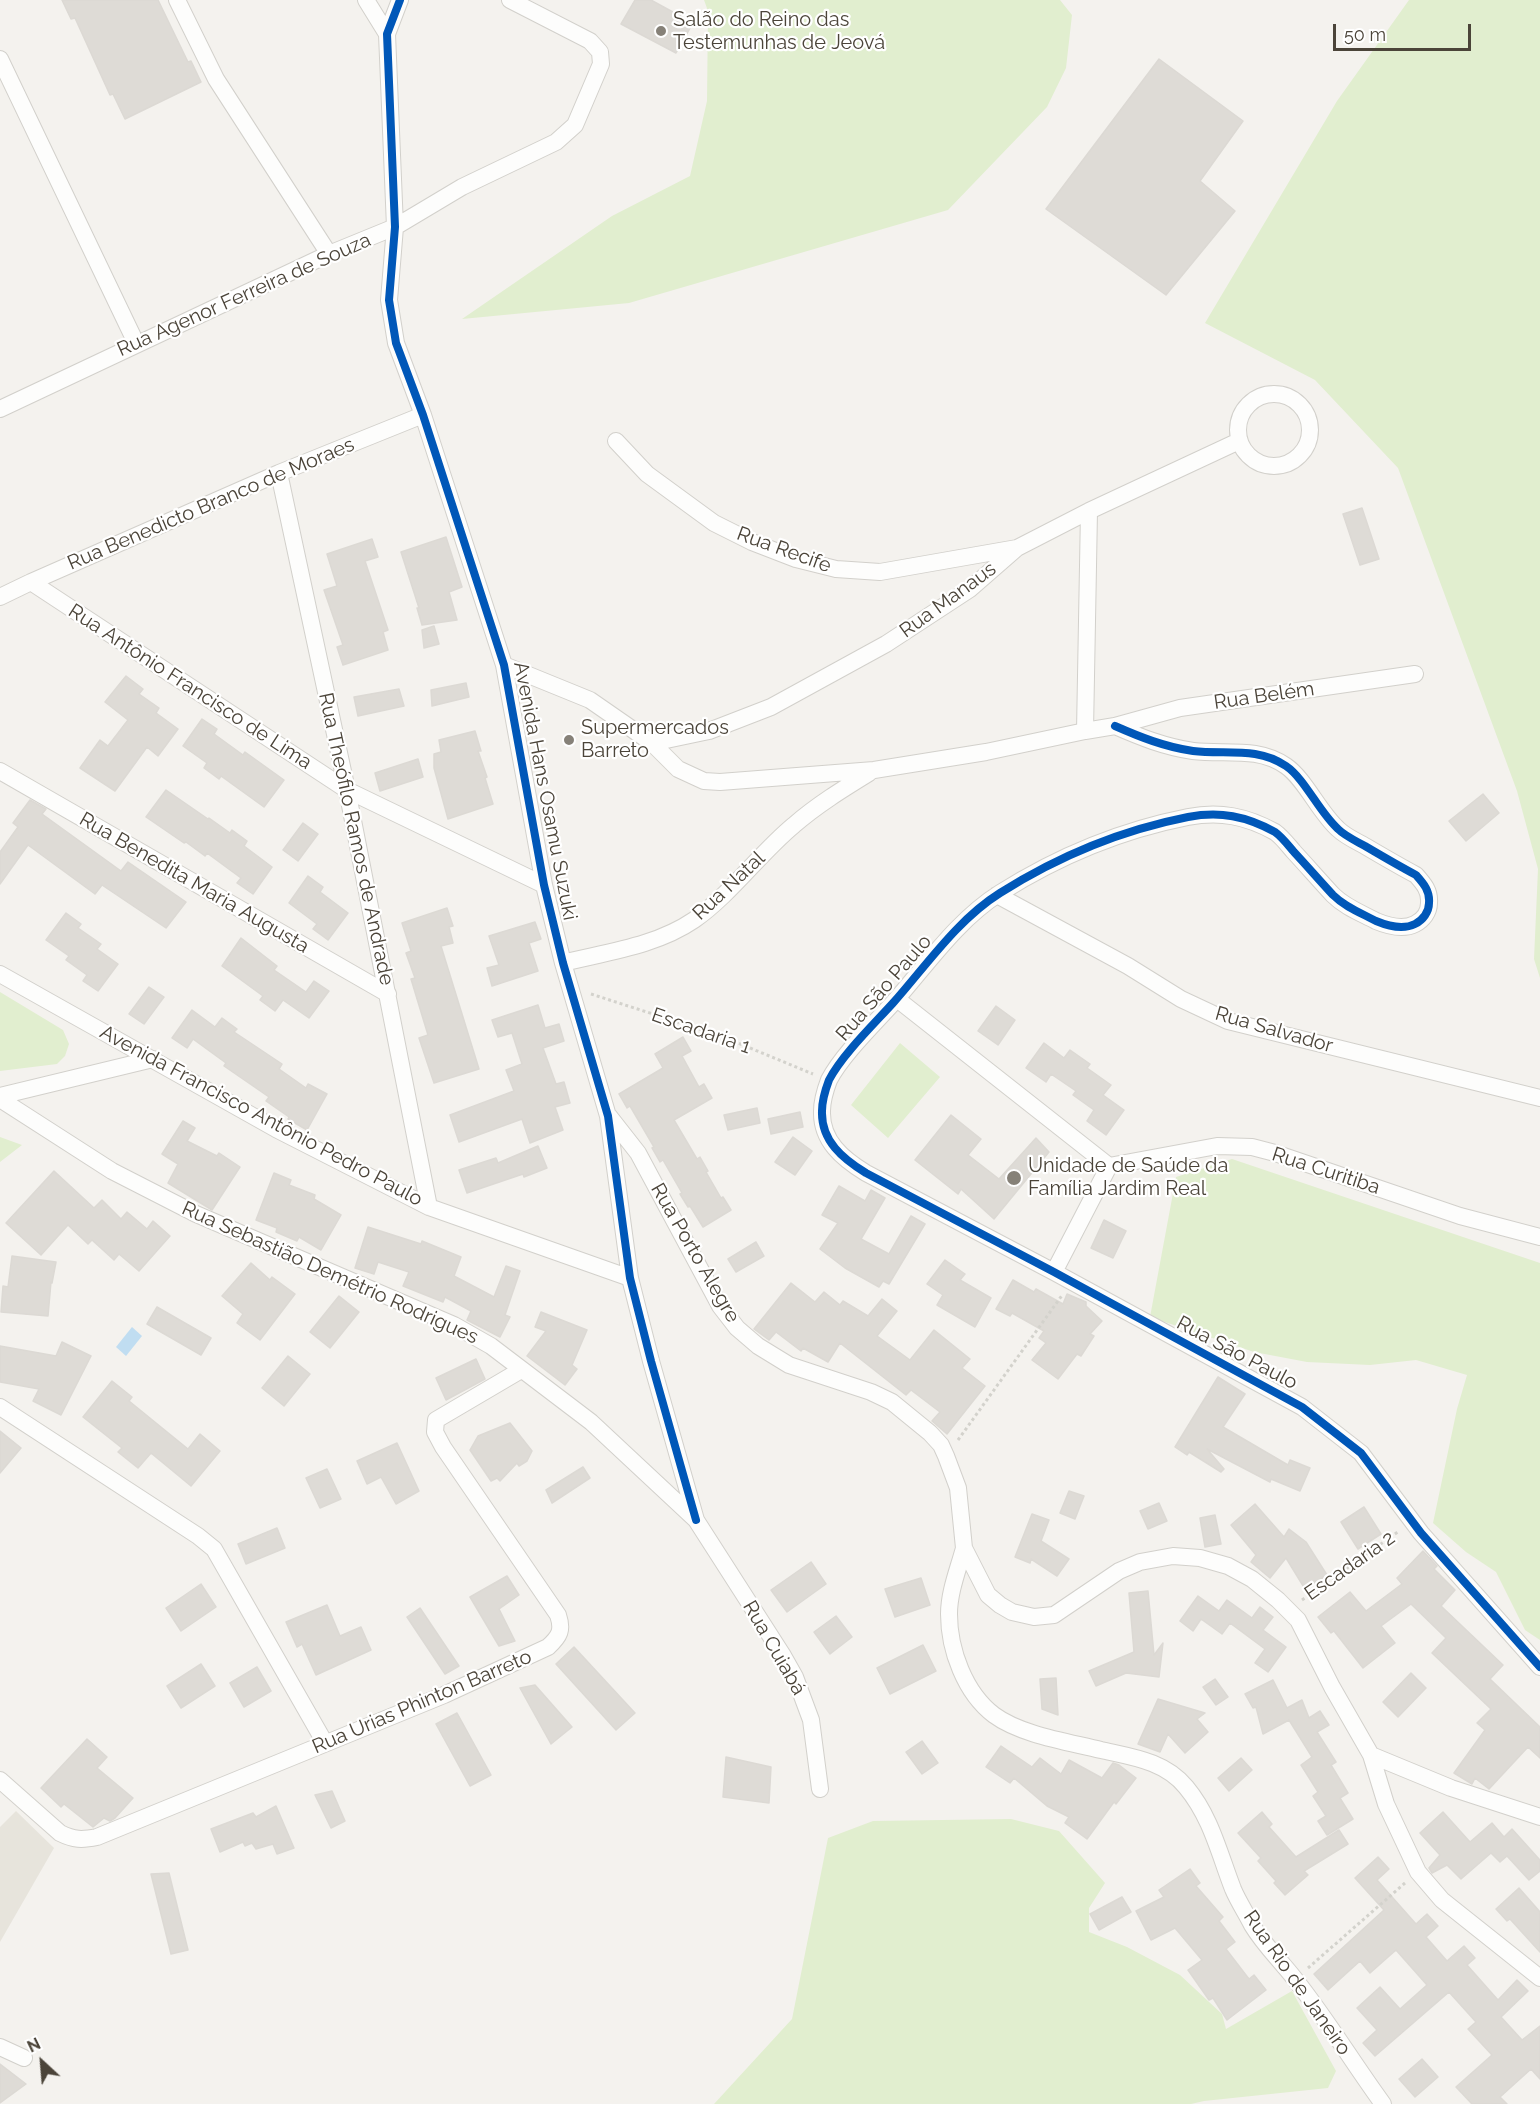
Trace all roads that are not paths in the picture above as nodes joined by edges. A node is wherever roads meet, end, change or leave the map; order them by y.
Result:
1 (177, 0) edge
2 (366, 0) edge
3 (400, 0) edge
4 (510, 0) edge
5 (387, 34) junction
6 (0, 59) edge
7 (395, 227) junction
8 (329, 254) junction
9 (136, 343) junction
10 (0, 409) edge
11 (423, 415) junction
12 (616, 441) dead end
13 (1239, 441) junction
14 (279, 473) junction
15 (1089, 511) junction
16 (1017, 548) junction
17 (31, 582) junction
18 (0, 597) edge
19 (504, 665) junction
20 (1415, 674) dead end
21 (1115, 726) junction
22 (1085, 731) junction
23 (652, 743) junction
24 (874, 770) junction
25 (0, 771) edge
26 (347, 790) junction
27 (544, 885) junction
28 (997, 895) junction
29 (563, 963) junction
30 (0, 974) edge
31 (388, 994) junction
32 (897, 999) junction
33 (153, 1059) junction
34 (0, 1097) edge
35 (1540, 1098) edge
36 (608, 1116) junction
37 (1108, 1166) junction
38 (429, 1207) junction
39 (1540, 1237) edge
40 (1054, 1272) junction
41 (630, 1278) junction
42 (521, 1370) junction
43 (0, 1407) edge
44 (696, 1520) junction
45 (964, 1548) junction
46 (1540, 1666) edge
47 (325, 1743) junction
48 (1371, 1755) junction
49 (0, 1780) edge
50 (820, 1789) dead end
51 (1540, 1817) edge
52 (1540, 1978) edge
53 (0, 2047) edge
54 (24, 2058) dead end
55 (1383, 2104) edge

1 - 8 street
2 - 5 street
3 - 5 street, Avenida Hans Osamu Suzuki
4 - 7 street, Rua Agenor Ferreira de Souza
5 - 7 street, Avenida Hans Osamu Suzuki
6 - 9 street
7 - 8 street, Rua Agenor Ferreira de Souza
7 - 11 street, Avenida Hans Osamu Suzuki
8 - 9 street, Rua Agenor Ferreira de Souza
9 - 10 street, Rua Agenor Ferreira de Souza
11 - 14 street, Rua Benedicto Branco de Moraes
11 - 19 street, Avenida Hans Osamu Suzuki
12 - 16 street, Rua Recife
13 - 13 street
13 - 15 street, Rua Manaus
14 - 17 street, Rua Benedicto Branco de Moraes
14 - 26 street, Rua Theófilo Ramos de Andrade
15 - 16 street, Rua Manaus
15 - 22 street
16 - 23 street, Rua Manaus
17 - 18 street, Rua Benedicto Branco de Moraes
17 - 26 street, Rua Antônio Francisco de Lima
19 - 23 street
19 - 27 street, Avenida Hans Osamu Suzuki
20 - 21 street, Rua Belém
21 - 22 street
21 - 28 street, Rua São Paulo
22 - 24 street
23 - 24 street
24 - 29 street, Rua Natal
25 - 31 street, Rua Benedita Maria Augusta
26 - 27 street, Rua Antônio Francisco de Lima
26 - 31 street, Rua Theófilo Ramos de Andrade
27 - 29 street, Avenida Hans Osamu Suzuki
28 - 32 street, Rua São Paulo
28 - 35 street, Rua Salvador
29 - 36 street, Avenida Hans Osamu Suzuki
30 - 33 street, Avenida Francisco Antônio Pedro Paulo
31 - 38 street, Rua Theófilo Ramos de Andrade
32 - 37 street
32 - 40 street, Rua São Paulo
33 - 34 street
33 - 38 street, Avenida Francisco Antônio Pedro Paulo
34 - 42 street, Rua Sebastião Demétrio Rodrigues
36 - 41 street, Avenida Hans Osamu Suzuki
36 - 45 street, Rua Porto Alegre
37 - 39 street, Rua Curitiba
37 - 40 street
38 - 41 street, Avenida Francisco Antônio Pedro Paulo
40 - 46 street, Rua São Paulo
41 - 44 street, Avenida Hans Osamu Suzuki
42 - 44 street, Rua Sebastião Demétrio Rodrigues
42 - 47 street, Rua Urias Phinton Barreto
43 - 47 street
44 - 50 street, Rua Cuiabá
45 - 48 street, Rua Porto Alegre
45 - 55 street, Rua Rio de Janeiro
47 - 49 street, Rua Urias Phinton Barreto
48 - 51 street
48 - 52 street
53 - 54 street

